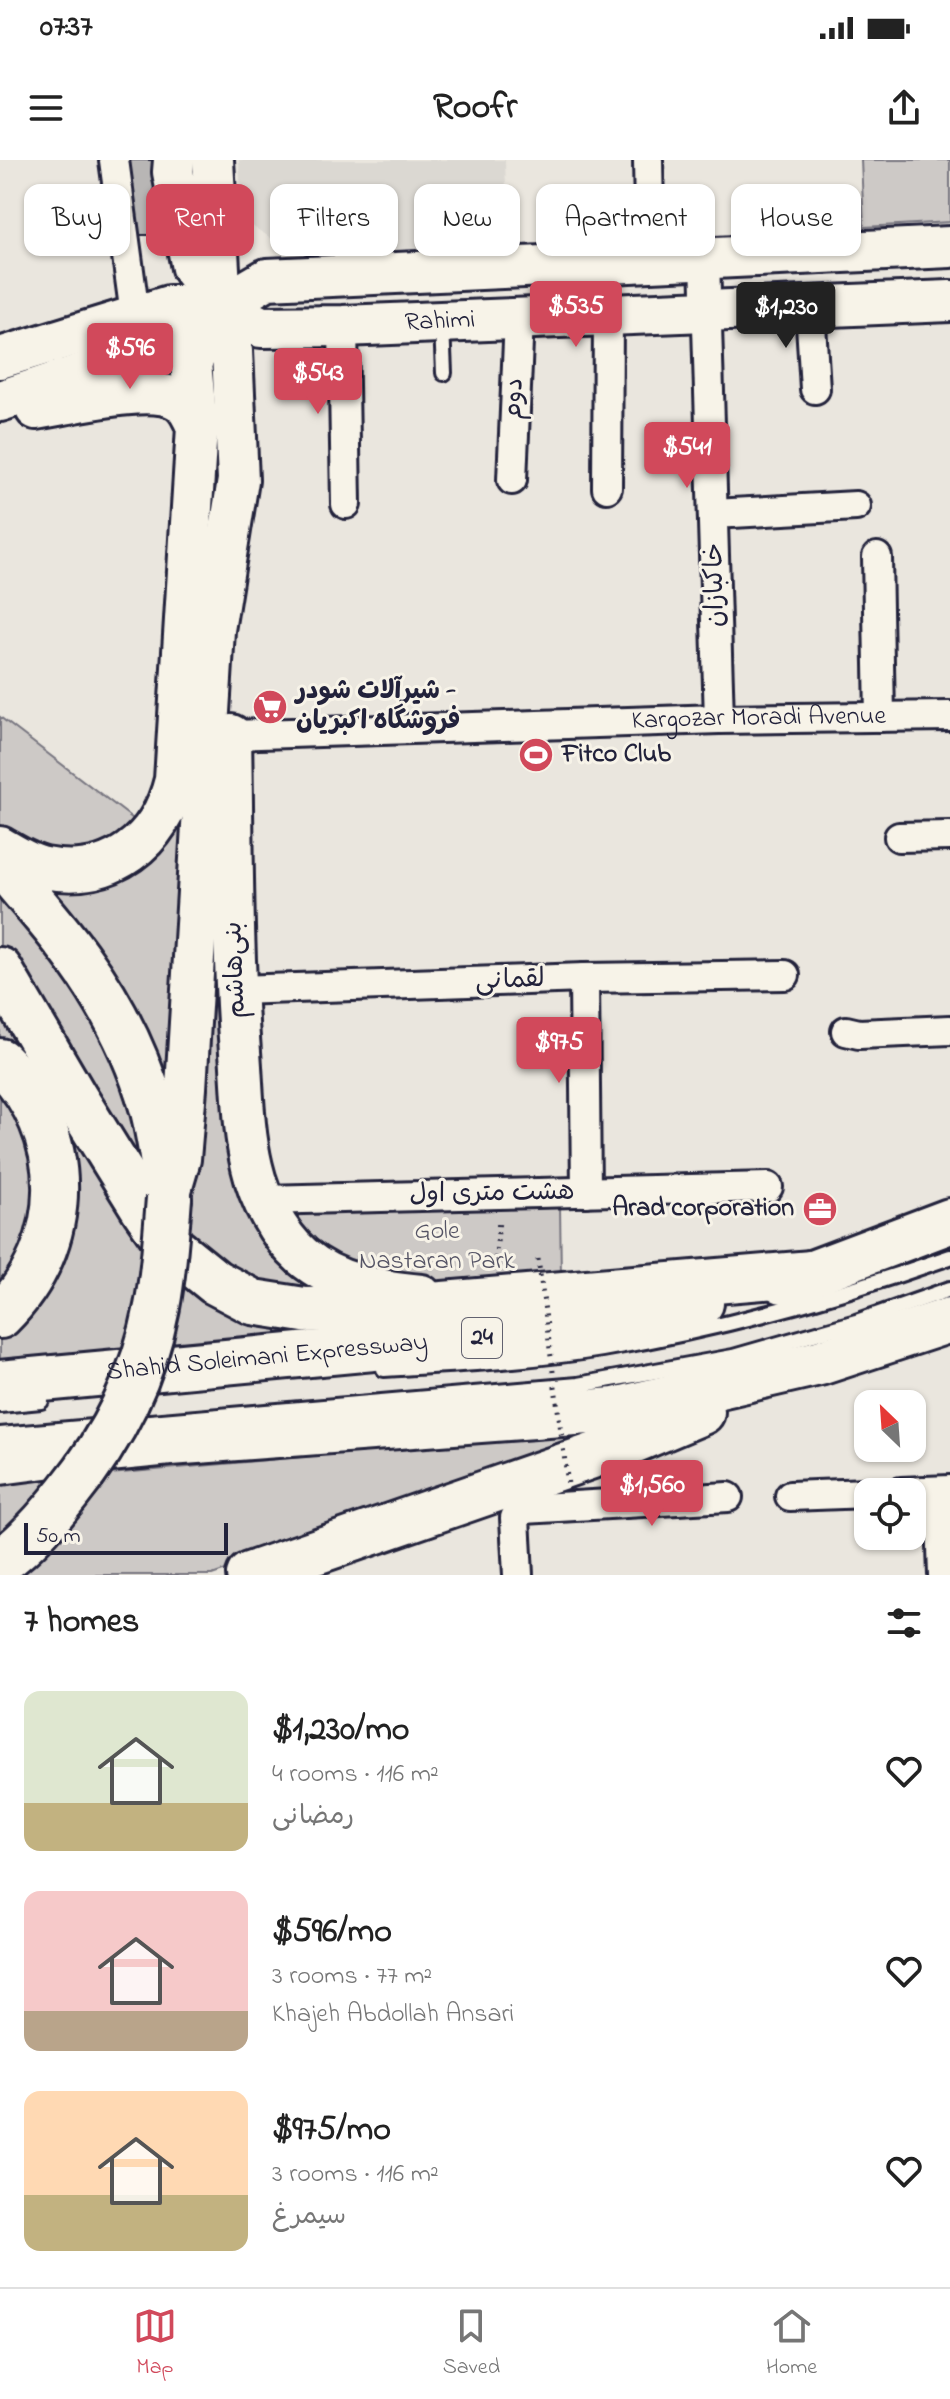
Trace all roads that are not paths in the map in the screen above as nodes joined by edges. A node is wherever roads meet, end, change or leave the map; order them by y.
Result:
1 (114, 160) edge
2 (174, 160) edge
3 (213, 160) edge
4 (648, 160) edge
5 (950, 247) edge
6 (705, 260) junction
7 (650, 263) junction
8 (950, 301) edge
9 (221, 306) junction
10 (810, 308) junction
11 (705, 310) junction
12 (135, 315) junction
13 (608, 316) junction
14 (519, 318) junction
15 (442, 321) junction
16 (343, 326) junction
17 (0, 358) edge
18 (444, 373) dead end
19 (815, 389) dead end
20 (0, 401) edge
21 (0, 415) edge
22 (197, 427) junction
23 (238, 480) junction
24 (512, 480) dead end
25 (607, 488) dead end
26 (346, 504) dead end
27 (856, 506) dead end
28 (714, 514) junction
29 (877, 557) dead end
30 (950, 716) edge
31 (880, 717) junction
32 (719, 719) junction
33 (231, 735) junction
34 (950, 836) edge
35 (899, 837) dead end
36 (0, 847) edge
37 (0, 862) edge
38 (0, 970) edge
39 (785, 975) dead end
40 (584, 978) junction
41 (235, 990) junction
42 (950, 1030) edge
43 (846, 1031) dead end
44 (0, 1061) edge
45 (768, 1187) dead end
46 (586, 1192) junction
47 (169, 1198) junction
48 (264, 1200) junction
49 (950, 1221) edge
50 (950, 1257) edge
51 (812, 1273) junction
52 (489, 1281) junction
53 (950, 1289) edge
54 (0, 1316) edge
55 (950, 1320) edge
56 (819, 1363) junction
57 (366, 1370) dead end
58 (0, 1383) edge
59 (151, 1391) dead end
60 (105, 1395) dead end
61 (54, 1400) dead end
62 (0, 1405) edge
63 (0, 1435) edge
64 (0, 1462) edge
65 (945, 1490) edge
66 (854, 1494) edge
67 (790, 1496) dead end
68 (728, 1497) dead end
69 (0, 1562) edge
70 (267, 1572) edge
71 (518, 1575) edge
72 (943, 1575) edge

1 - 12 street
2 - 9 main road
3 - 9 main road
4 - 7 street
5 - 6 main road
6 - 7 main road
6 - 11 street, خاکبازان
7 - 9 main road
8 - 10 main road, Rahimi
9 - 12 main road
9 - 16 main road, Rahimi
9 - 20 main road
9 - 22 main road
9 - 23 main road
10 - 11 main road, Rahimi
10 - 19 street
11 - 13 main road, Rahimi
11 - 28 street, خاکبازان
12 - 17 main road
13 - 14 main road, Rahimi
13 - 25 street
14 - 15 main road, Rahimi
14 - 24 street, دوم
15 - 16 main road, Rahimi
15 - 18 lane
16 - 26 street
21 - 22 main road
22 - 36 main road
23 - 33 main road, بنی‌هاشم
23 - 47 main road
27 - 28 street
28 - 32 street, خاکبازان
29 - 31 street
30 - 31 street, Kargozar Moradi Avenue
31 - 32 street, Kargozar Moradi Avenue
32 - 33 street, Kargozar Moradi Avenue
33 - 41 main road, بنی‌هاشم
34 - 35 street
37 - 47 highway
38 - 52 highway
39 - 40 street, لقمانی
40 - 41 street, لقمانی
40 - 46 street
41 - 48 main road, بنی‌هاشم
42 - 43 street
44 - 54 highway
45 - 46 street, هشت متری اول
46 - 48 street, هشت متری اول
47 - 69 highway, bridge
48 - 52 main road, بنی‌هاشم
49 - 51 highway, Shahid Soleimani Expressway / 24
50 - 57 lane
51 - 52 highway
51 - 58 highway, Shahid Soleimani Expressway / 24
53 - 63 lane
55 - 56 highway
56 - 64 highway
56 - 70 highway
59 - 60 lane
61 - 62 lane
65 - 72 street
66 - 67 street
68 - 71 street

